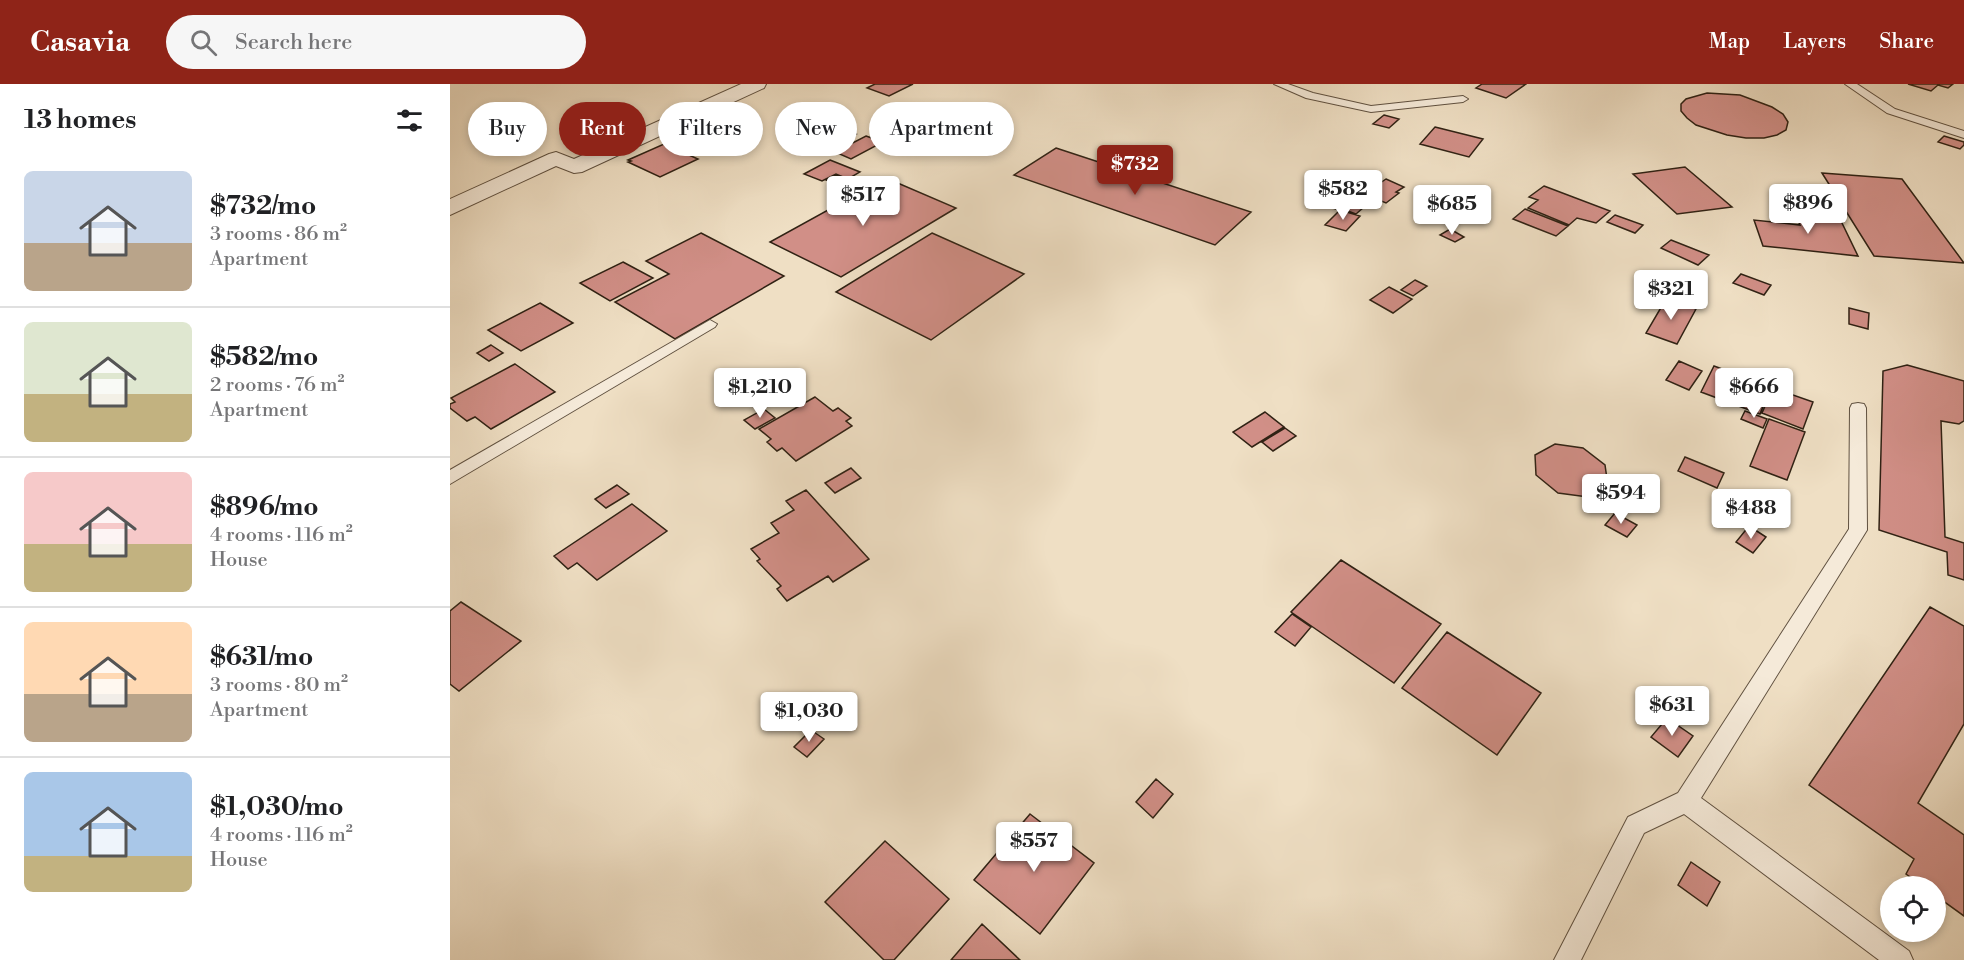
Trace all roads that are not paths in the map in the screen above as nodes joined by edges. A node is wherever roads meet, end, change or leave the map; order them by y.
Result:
1 (757, 84) edge
2 (1279, 84) edge
3 (1850, 84) edge
4 (1464, 99) dead end
5 (1964, 135) edge
6 (450, 208) edge
7 (710, 324) dead end
8 (1858, 408) dead end
9 (450, 478) edge
10 (1686, 801) junction
11 (1567, 960) edge
12 (1900, 960) edge

1 - 6 street
2 - 4 lane
3 - 5 lane
7 - 9 lane
8 - 10 lane
10 - 11 lane
10 - 12 lane

